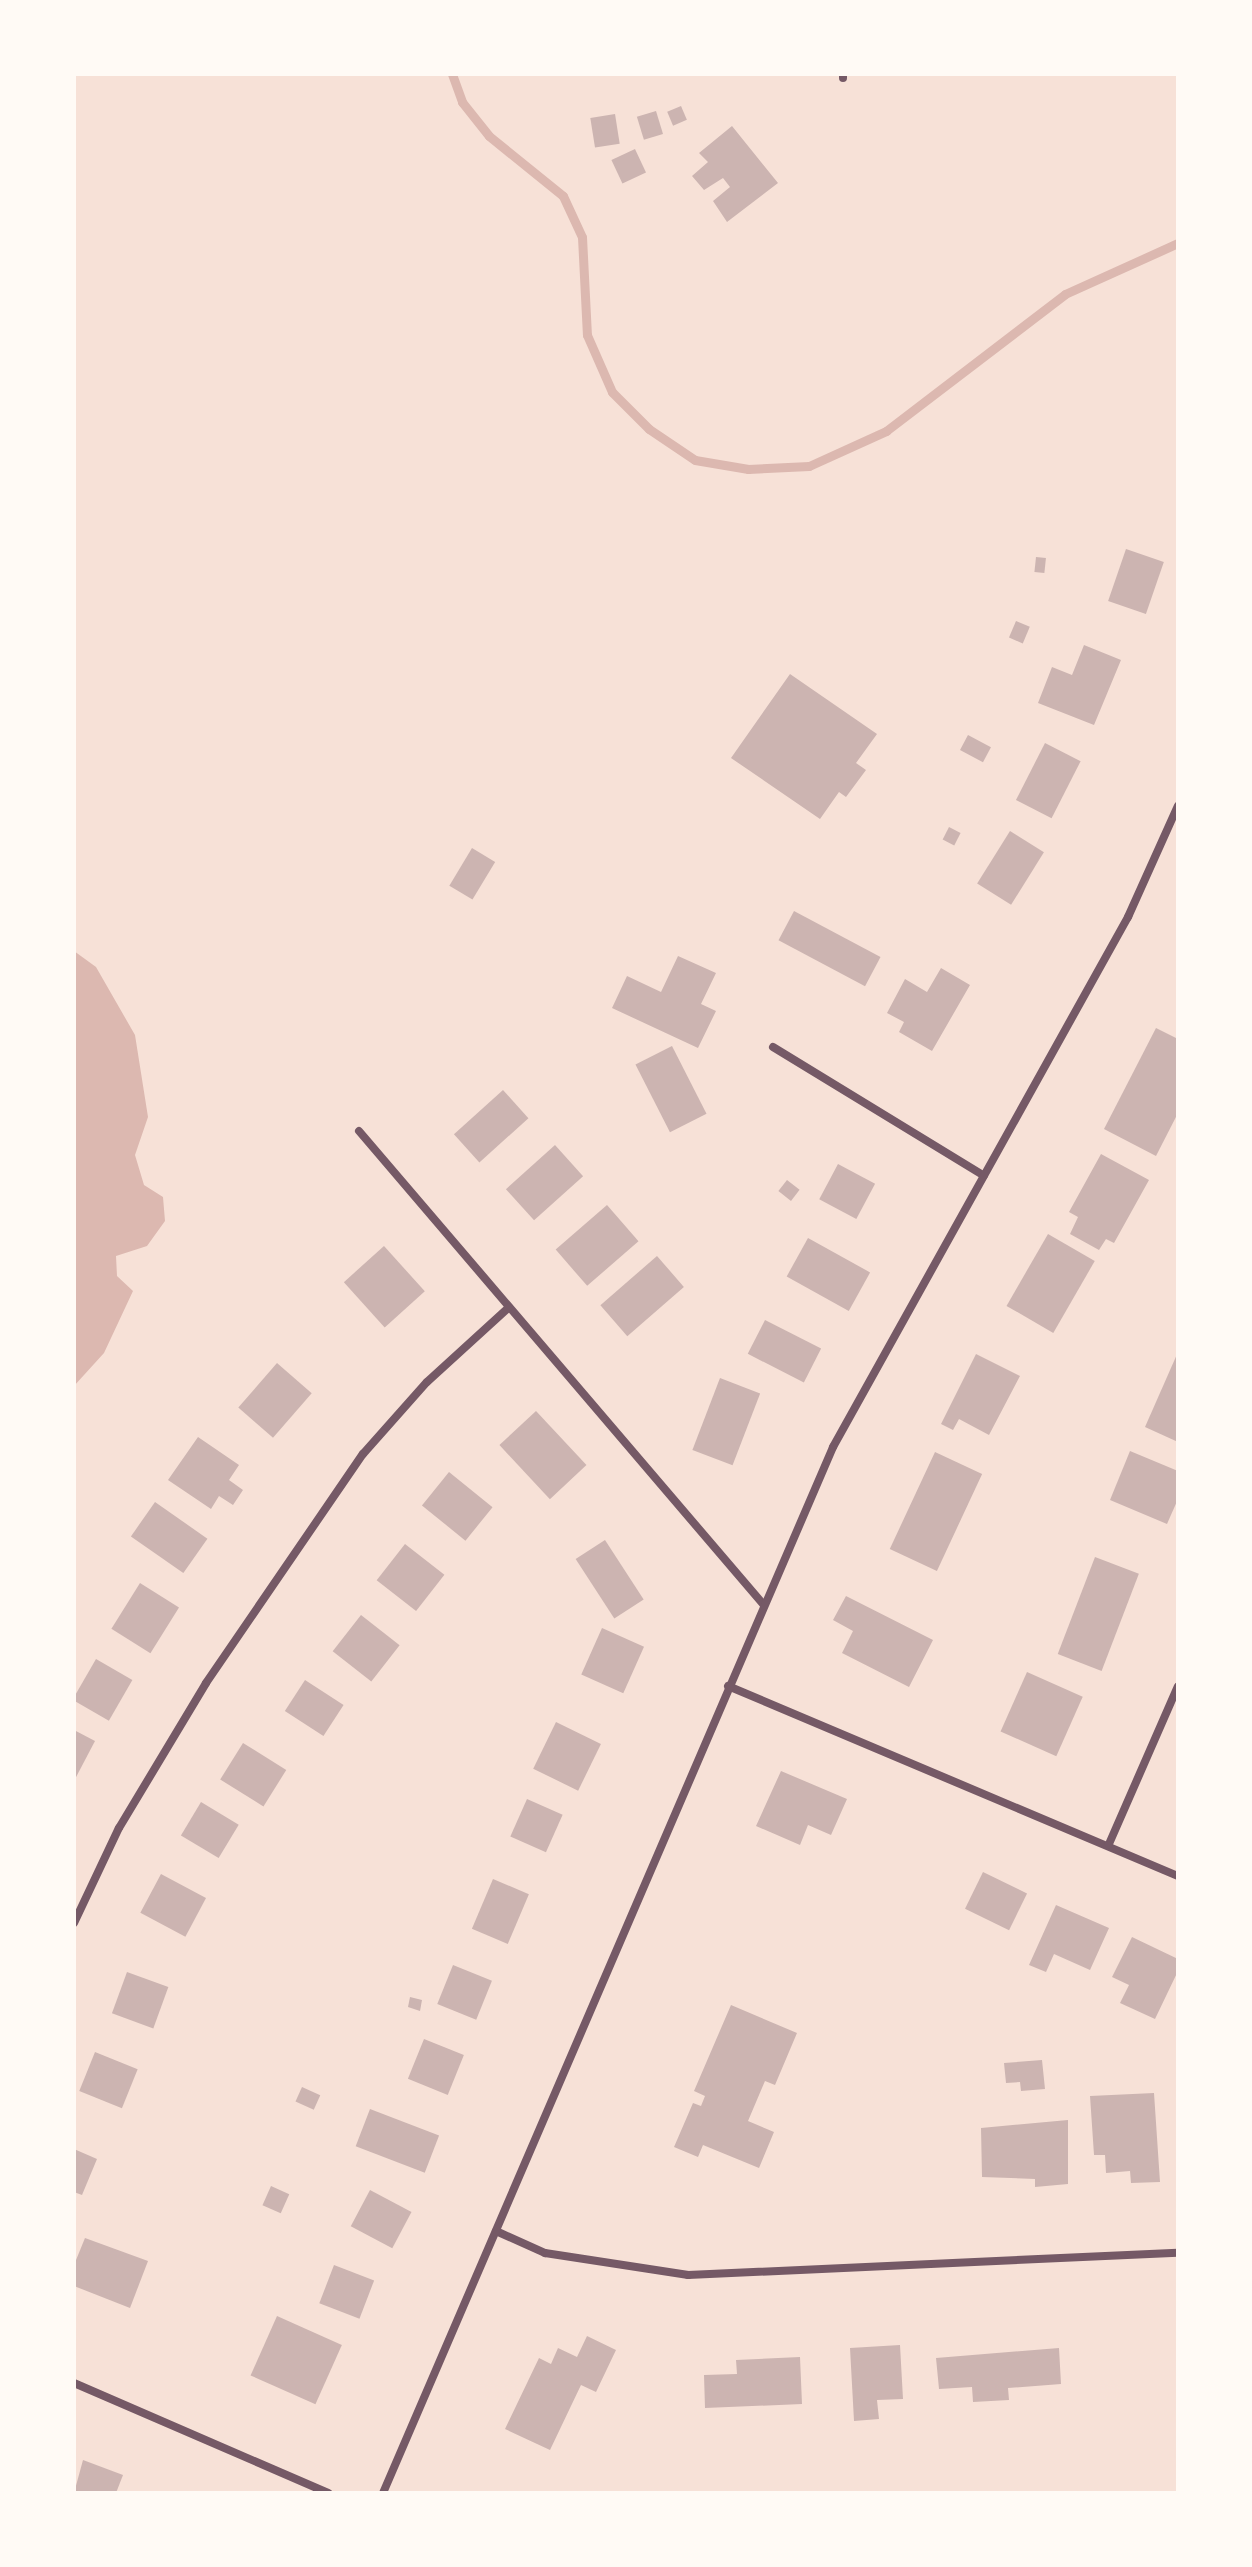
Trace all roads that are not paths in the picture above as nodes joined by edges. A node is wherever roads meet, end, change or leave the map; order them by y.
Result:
1 (1178, 806) edge
2 (773, 1047) dead end
3 (359, 1131) dead end
4 (984, 1176) junction
5 (509, 1307) junction
6 (763, 1604) junction
7 (728, 1686) junction
8 (1178, 1686) edge
9 (1109, 1844) junction
10 (1178, 1876) edge
11 (74, 1923) edge
12 (496, 2231) junction
13 (1178, 2253) edge
14 (74, 2383) edge
15 (328, 2493) edge
16 (383, 2493) edge

1 - 4 street
2 - 4 street
3 - 5 street
4 - 6 street
5 - 6 street
5 - 11 street
6 - 7 street
7 - 9 street
7 - 12 street
8 - 9 street
9 - 10 street
12 - 13 street
12 - 16 street
14 - 15 street

